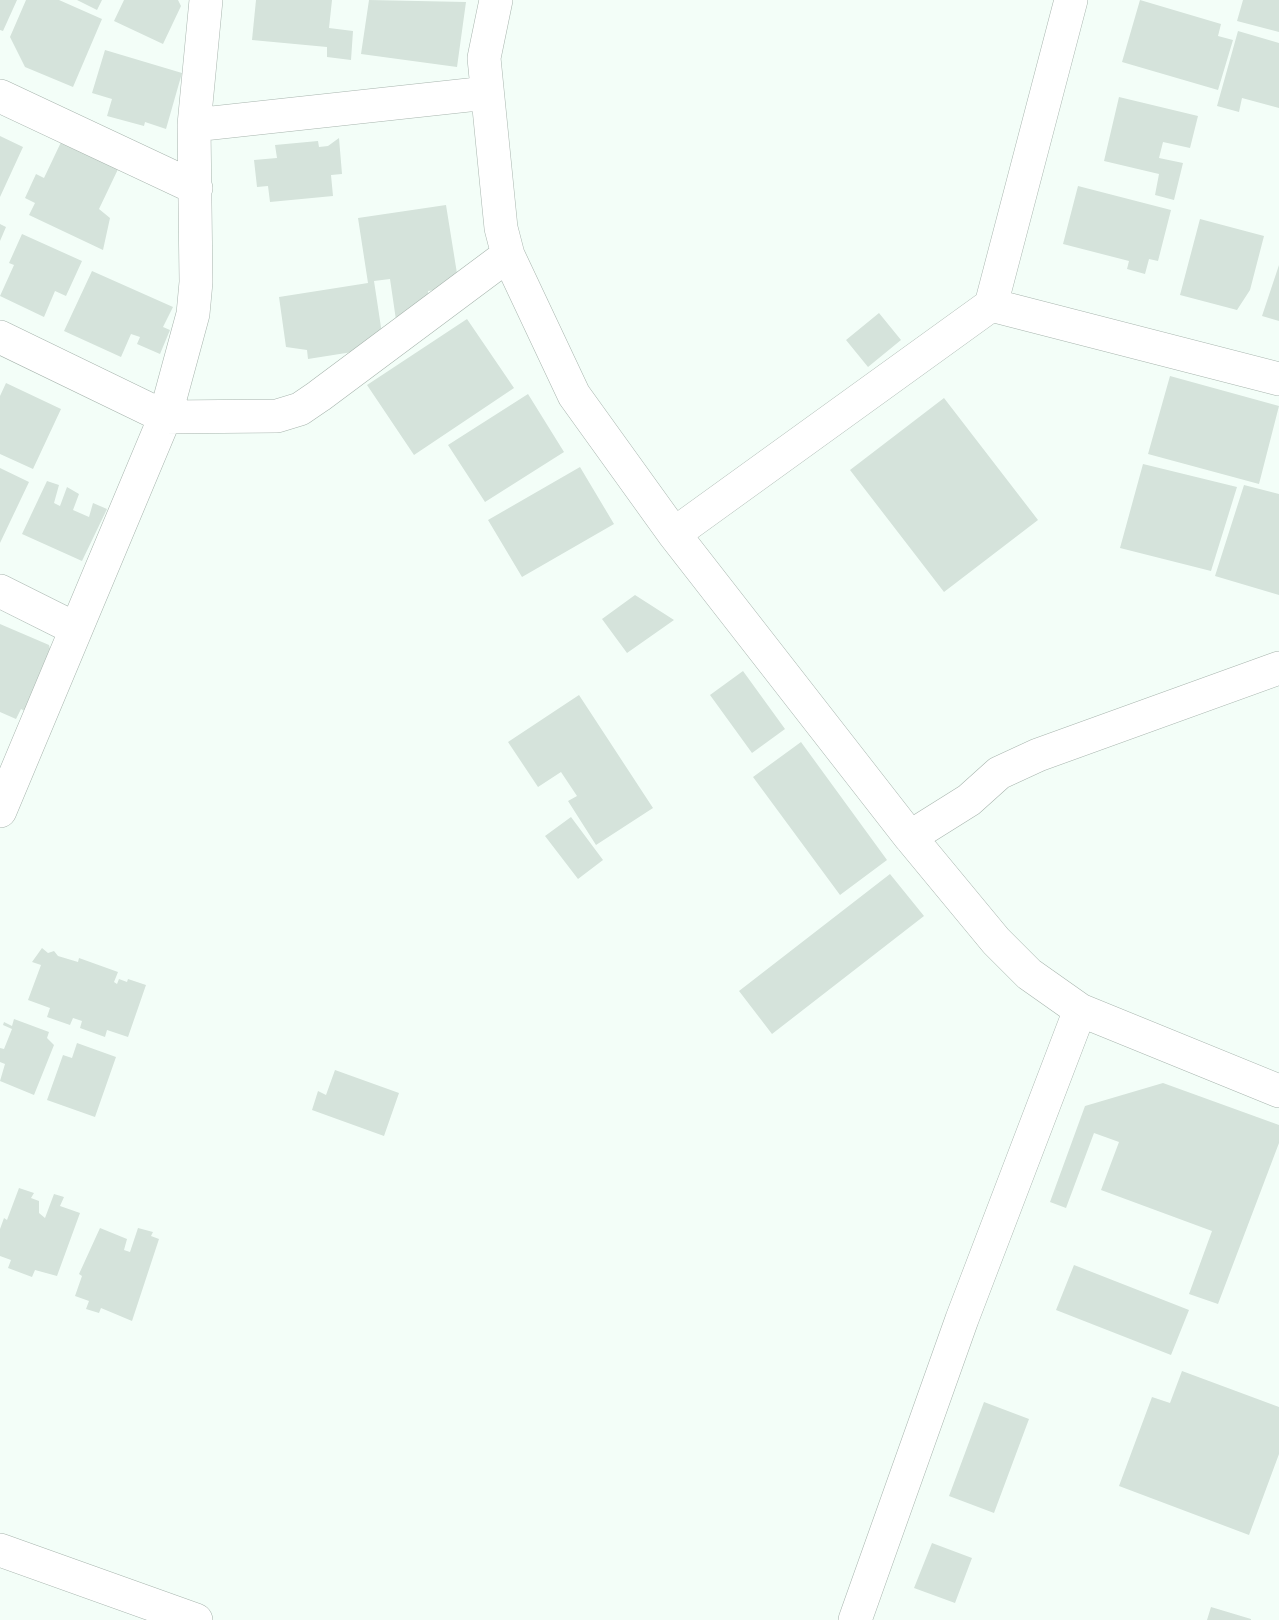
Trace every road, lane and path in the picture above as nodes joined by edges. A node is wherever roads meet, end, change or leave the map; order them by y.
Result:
1 (206, 0) edge
2 (496, 0) edge
3 (1071, 0) edge
4 (487, 93) junction
5 (0, 96) edge
6 (194, 124) junction
7 (196, 188) junction
8 (508, 255) junction
9 (991, 305) junction
10 (0, 337) edge
11 (1279, 379) edge
12 (165, 417) junction
13 (674, 534) junction
14 (0, 591) edge
15 (74, 628) junction
16 (1279, 668) edge
17 (0, 811) edge
18 (910, 837) junction
19 (1080, 1010) junction
20 (1279, 1091) edge
21 (0, 1550) edge
22 (196, 1620) edge
23 (855, 1620) edge

1 - 6 street
2 - 4 street
3 - 9 street
4 - 6 street
4 - 8 street
5 - 7 street
6 - 7 street
7 - 12 street
8 - 12 street
8 - 13 street
9 - 11 street
9 - 13 street
10 - 12 street
12 - 15 street
13 - 18 street
14 - 15 street
15 - 17 street
16 - 18 street
18 - 19 street
19 - 20 street
19 - 23 street
21 - 22 street

